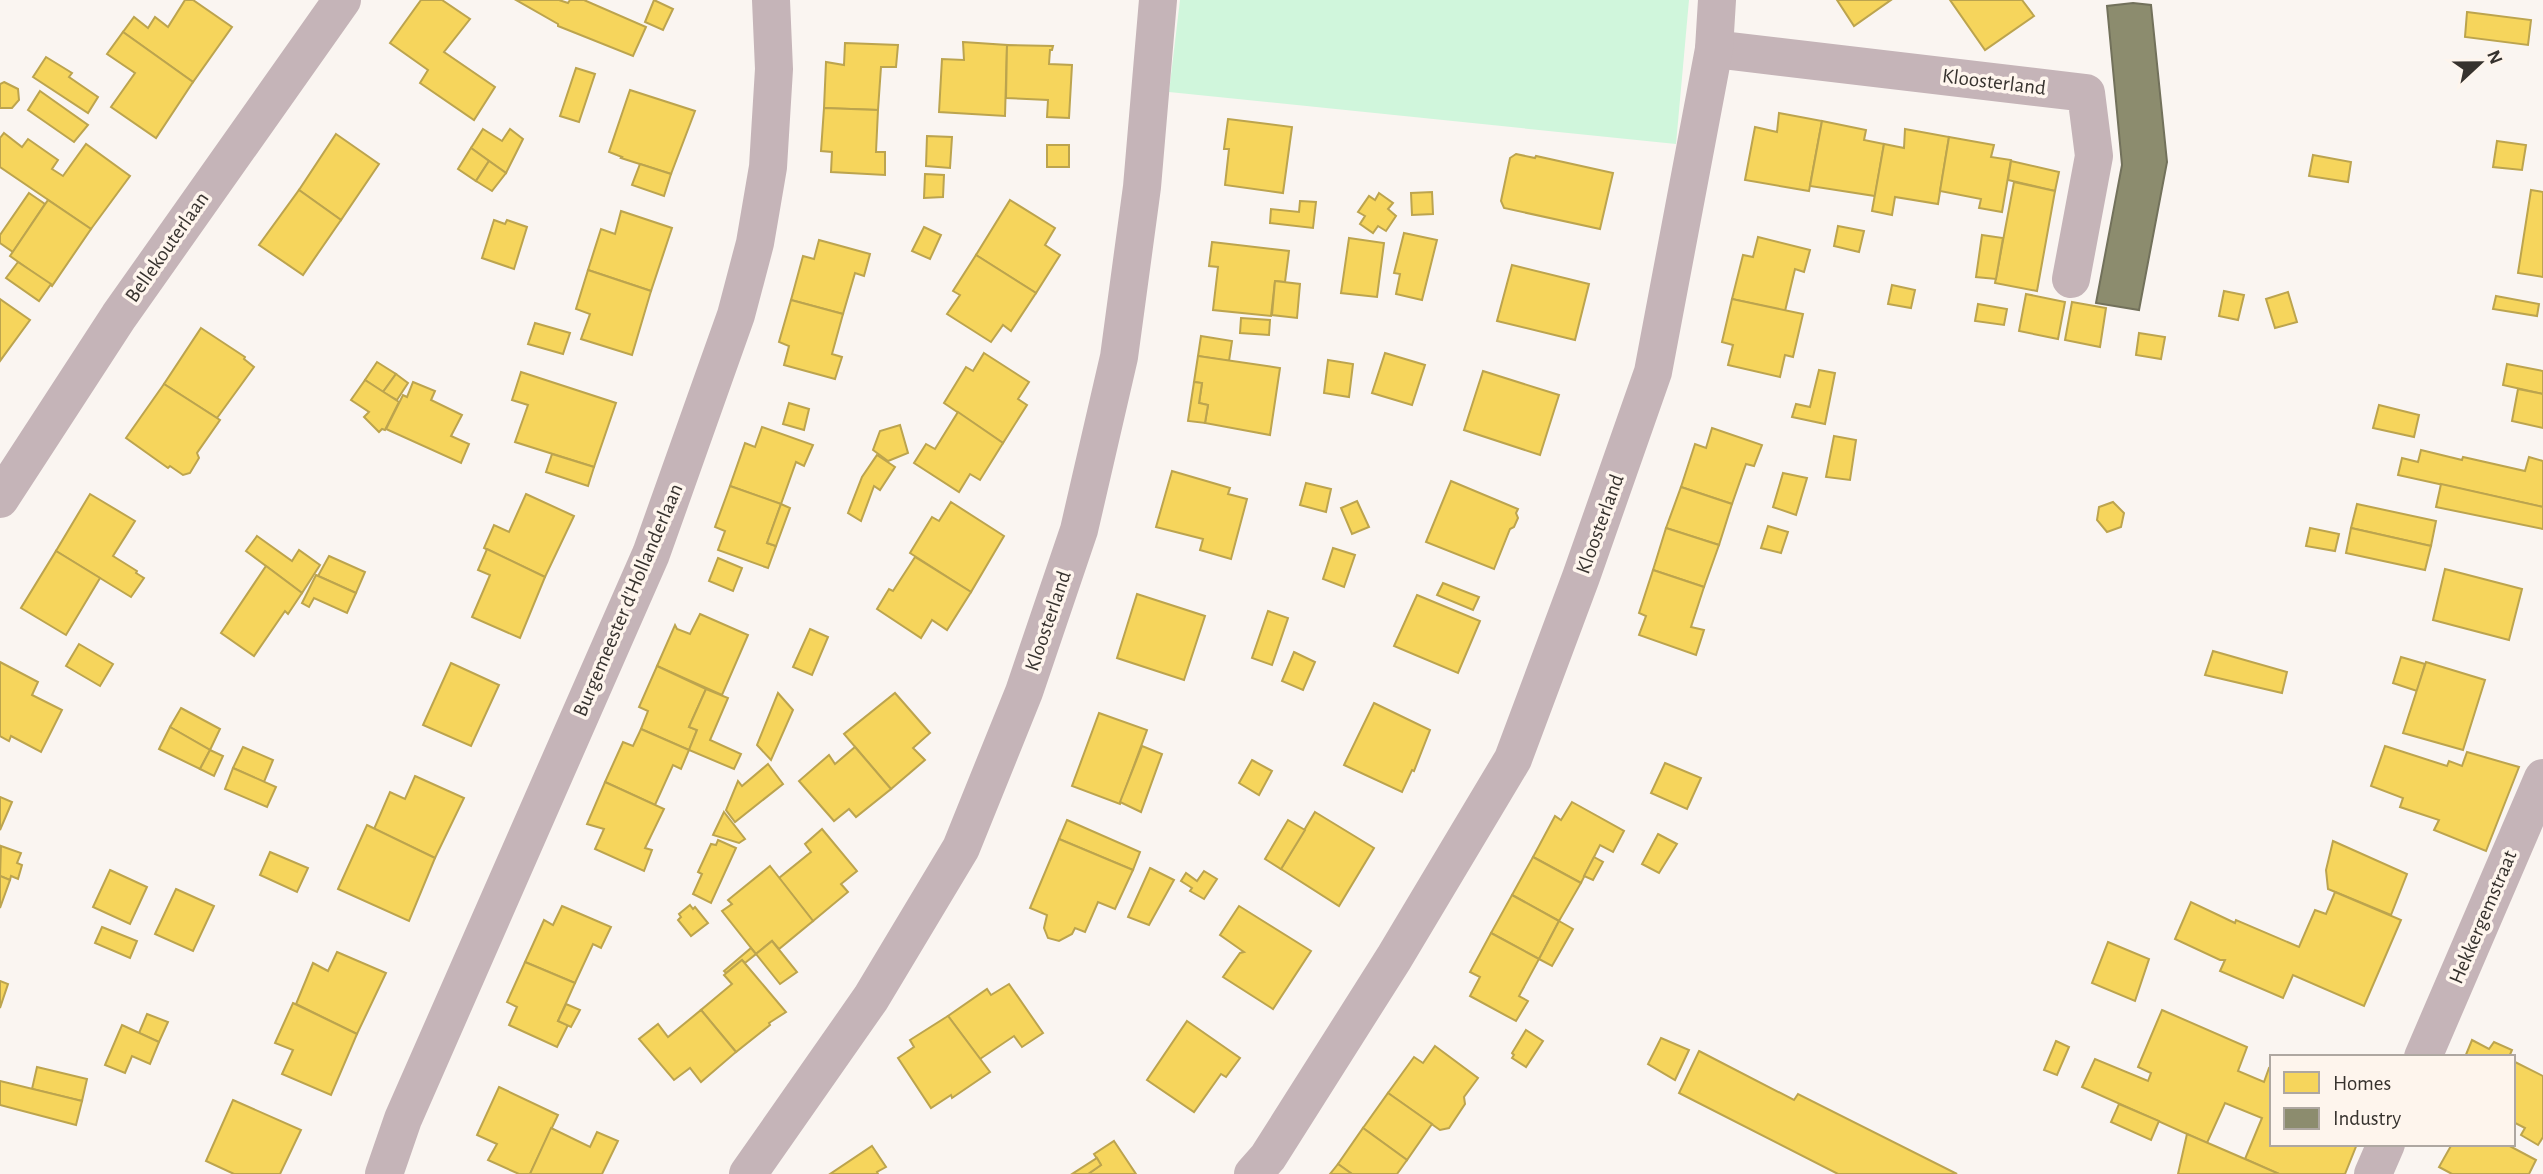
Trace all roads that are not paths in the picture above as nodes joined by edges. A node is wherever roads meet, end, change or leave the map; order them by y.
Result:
1 (342, 0) edge
2 (771, 0) edge
3 (1158, 0) edge
4 (1717, 0) edge
5 (1714, 49) junction
6 (2071, 279) dead end
7 (0, 499) edge
8 (2543, 778) edge
9 (2424, 1055) edge
10 (2385, 1146) edge
11 (384, 1174) edge
12 (748, 1174) edge
13 (1253, 1174) edge
14 (2373, 1174) edge

1 - 7 street, Bellekouterlaan
2 - 11 street, Burgemeester d'Hollanderlaan
3 - 12 street, Kloosterland
4 - 5 street, Kloosterland
5 - 6 street, Kloosterland
5 - 13 street, Kloosterland
8 - 9 street, Hekkergemstraat
10 - 14 street

